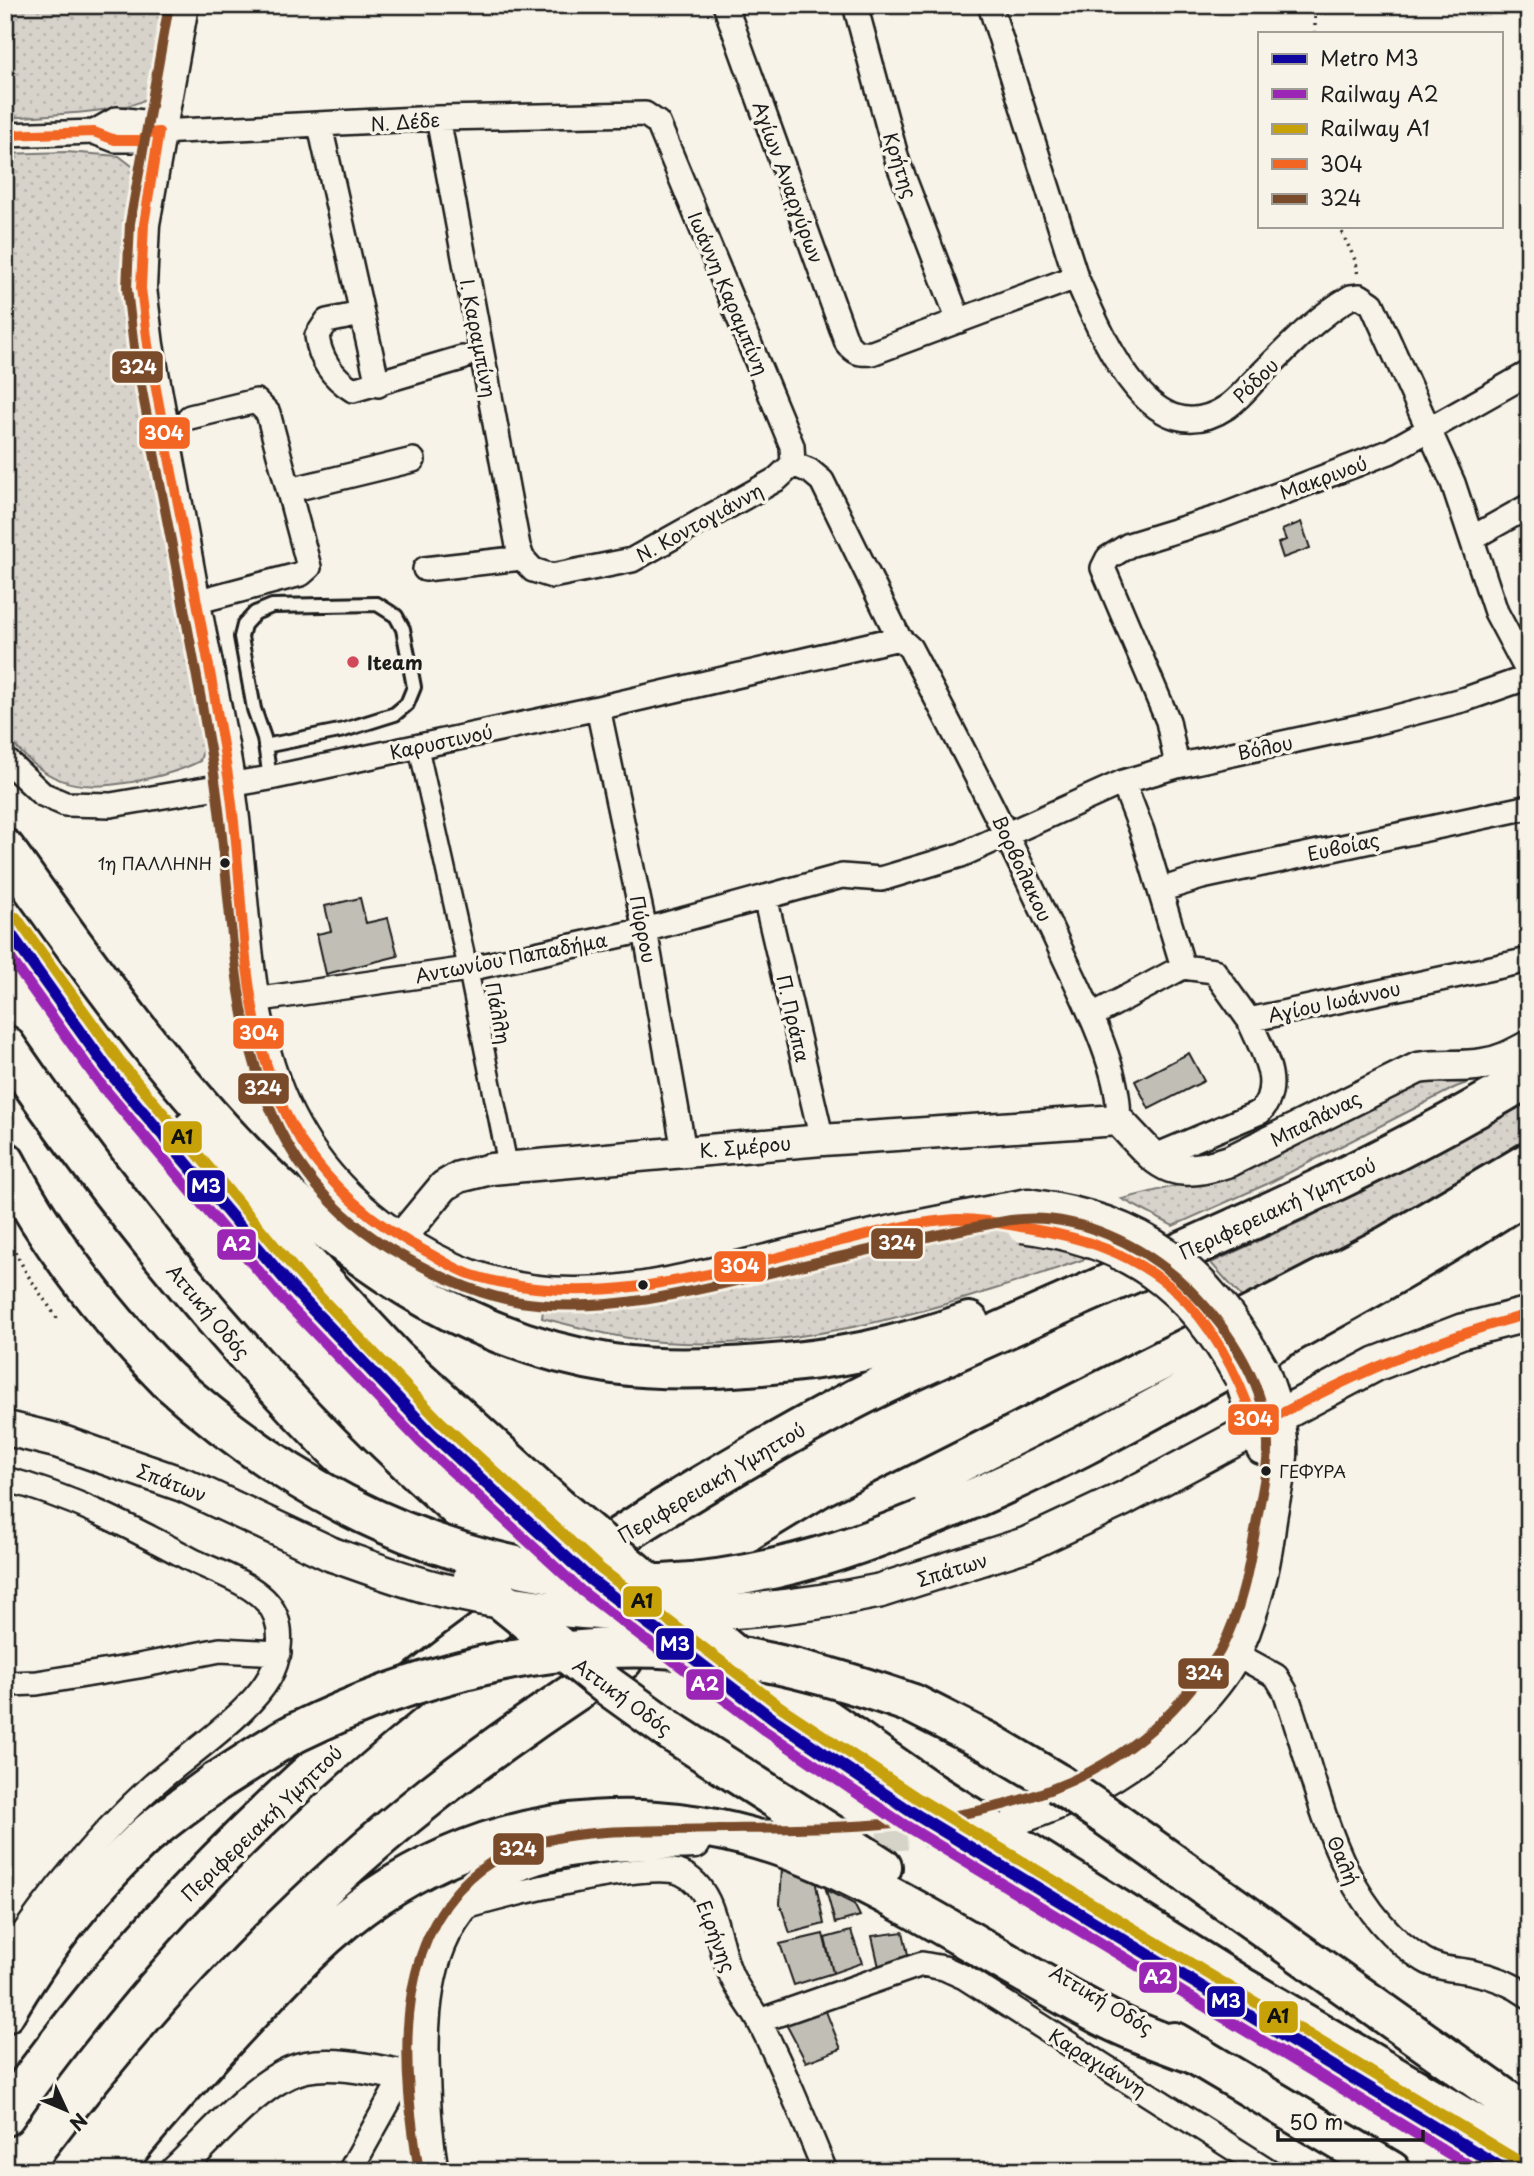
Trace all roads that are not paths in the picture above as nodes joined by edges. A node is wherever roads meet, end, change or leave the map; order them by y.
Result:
1 (183, 5) edge
2 (725, 5) edge
3 (855, 5) edge
4 (990, 5) edge
5 (438, 118) junction
6 (658, 123) joint
7 (320, 126) junction
8 (154, 132) junction
9 (5, 135) edge
10 (1076, 277) junction
11 (361, 314) junction
12 (959, 321) junction
13 (462, 358) dead end
14 (1529, 373) edge
15 (378, 385) junction
16 (190, 417) dead end
17 (1431, 430) junction
18 (413, 460) dead end
19 (793, 464) junction
20 (290, 490) junction
21 (1529, 506) edge
22 (1472, 538) junction
23 (522, 558) junction
24 (425, 569) dead end
25 (195, 602) junction
26 (893, 638) junction
27 (1529, 676) edge
28 (598, 708) junction
29 (265, 746) junction
30 (418, 746) junction
31 (5, 759) edge
32 (1177, 766) junction
33 (270, 778) junction
34 (1123, 782) junction
35 (230, 786) junction
36 (1529, 807) edge
37 (1008, 834) junction
38 (5, 849) edge
39 (5, 879) edge
40 (1160, 890) junction
41 (765, 897) junction
42 (645, 930) junction
43 (1529, 960) edge
44 (1183, 967) junction
45 (468, 969) junction
46 (254, 1000) junction
47 (1091, 1016) junction
48 (1249, 1020) junction
49 (5, 1045) edge
50 (1529, 1046) edge
51 (1529, 1076) edge
52 (1118, 1120) junction
53 (822, 1140) junction
54 (684, 1151) junction
55 (1153, 1157) junction
56 (5, 1161) edge
57 (1529, 1162) edge
58 (1372, 1164) junction
59 (508, 1167) junction
60 (1529, 1191) edge
61 (400, 1239) junction
62 (1529, 1314) edge
63 (1267, 1421) junction
64 (5, 1428) edge
65 (5, 1450) edge
66 (5, 1479) edge
67 (331, 1554) junction
68 (279, 1653) junction
69 (1236, 1654) junction
70 (5, 1685) edge
71 (1017, 1819) tunnel mouth
72 (695, 1843) dead end
73 (460, 1909) junction
74 (5, 1960) edge
75 (1529, 1996) edge
76 (5, 2013) edge
77 (759, 2021) junction
78 (1197, 2055) junction
79 (414, 2078) junction
80 (5, 2116) edge
81 (1529, 2116) edge
82 (1529, 2156) edge
83 (70, 2171) edge
84 (111, 2171) edge
85 (176, 2171) edge
86 (349, 2171) edge
87 (433, 2171) edge
88 (825, 2171) edge
89 (1269, 2171) edge
90 (1391, 2171) edge

1 - 8 street
2 - 12 street, Αγίων Αναργύρων
3 - 12 street, Κρήτης
4 - 10 street, Ρόδου
5 - 6 street, Ν. Δέδε
5 - 7 street, Ν. Δέδε
5 - 23 street, Ι. Καραμπίνη
6 - 19 street, Ιωάννη Καραμπίνη
7 - 8 street, Ν. Δέδε
7 - 11 street
8 - 9 street, Ν. Δέδε
8 - 25 street
10 - 12 street
10 - 17 street, Ρόδου
11 - 15 street
11 - 15 street
13 - 15 street
14 - 17 street, Μακρινού
16 - 20 street
17 - 22 street
17 - 32 street, Μακρινού
18 - 20 street
19 - 23 street, Ν. Koντογιάννη
19 - 26 street, Βορβολακου
20 - 25 street
21 - 22 street
22 - 27 street
23 - 24 street
25 - 35 street
26 - 28 street, Καρυστινού
26 - 37 street, Βορβολακου
27 - 32 street, Βόλου
28 - 30 street, Καρυστινού
28 - 42 street, Πύρρου
29 - 29 lane
29 - 33 lane
30 - 33 street, Καρυστινού
30 - 45 street, Πάλλη
31 - 35 street, Καρυστινού
32 - 34 street, Βόλου
33 - 35 street, Καρυστινού
34 - 37 street, Βόλου
34 - 40 street
35 - 46 street
36 - 40 street, Ευβοίας
37 - 41 street, Βόλου
37 - 47 street, Βορβολακου
38 - 58 highway
39 - 82 highway, bridge
40 - 44 street
41 - 42 street, Αντωνίου Παπαδήμα
41 - 53 street, Π. Πράπα
42 - 45 street, Αντωνίου Παπαδήμα
42 - 54 street, Πύρρου
43 - 48 street, Αγίου Ιωάννου
44 - 47 street
44 - 48 street, Αγίου Ιωάννου
45 - 46 street, Αντωνίου Παπαδήμα
45 - 59 street, Πάλλη
46 - 61 street
47 - 52 street, Βορβολακου
48 - 55 street
49 - 78 highway, Αττική Οδός, bridge
50 - 55 street, Μπαλάνας
51 - 58 highway, Περιφερειακή Υμηττού
52 - 53 street, Κ. Σμέρου
52 - 55 street, Μπαλάνας
53 - 54 street, Κ. Σμέρου
54 - 59 street, Κ. Σμέρου
56 - 60 highway, bridge
57 - 83 highway
58 - 80 highway, Περιφερειακή Υμηττού
59 - 61 street, Κ. Σμέρου
61 - 63 street, bridge
62 - 63 main road, Σπάτων
63 - 67 main road, Σπάτων, bridge
63 - 69 street
64 - 67 main road, Σπάτων
65 - 67 main road, Σπάτων
66 - 68 street
68 - 70 street
68 - 74 street
69 - 71 street
69 - 75 street, Θαλή
72 - 73 street
73 - 77 street, Ειρήνης
73 - 79 street
76 - 81 highway, bridge
77 - 88 street, Ειρήνης
77 - 89 street, Καραγιάννη
78 - 84 highway
78 - 90 highway, Αττική Οδός
79 - 85 street
79 - 86 street
79 - 87 street

